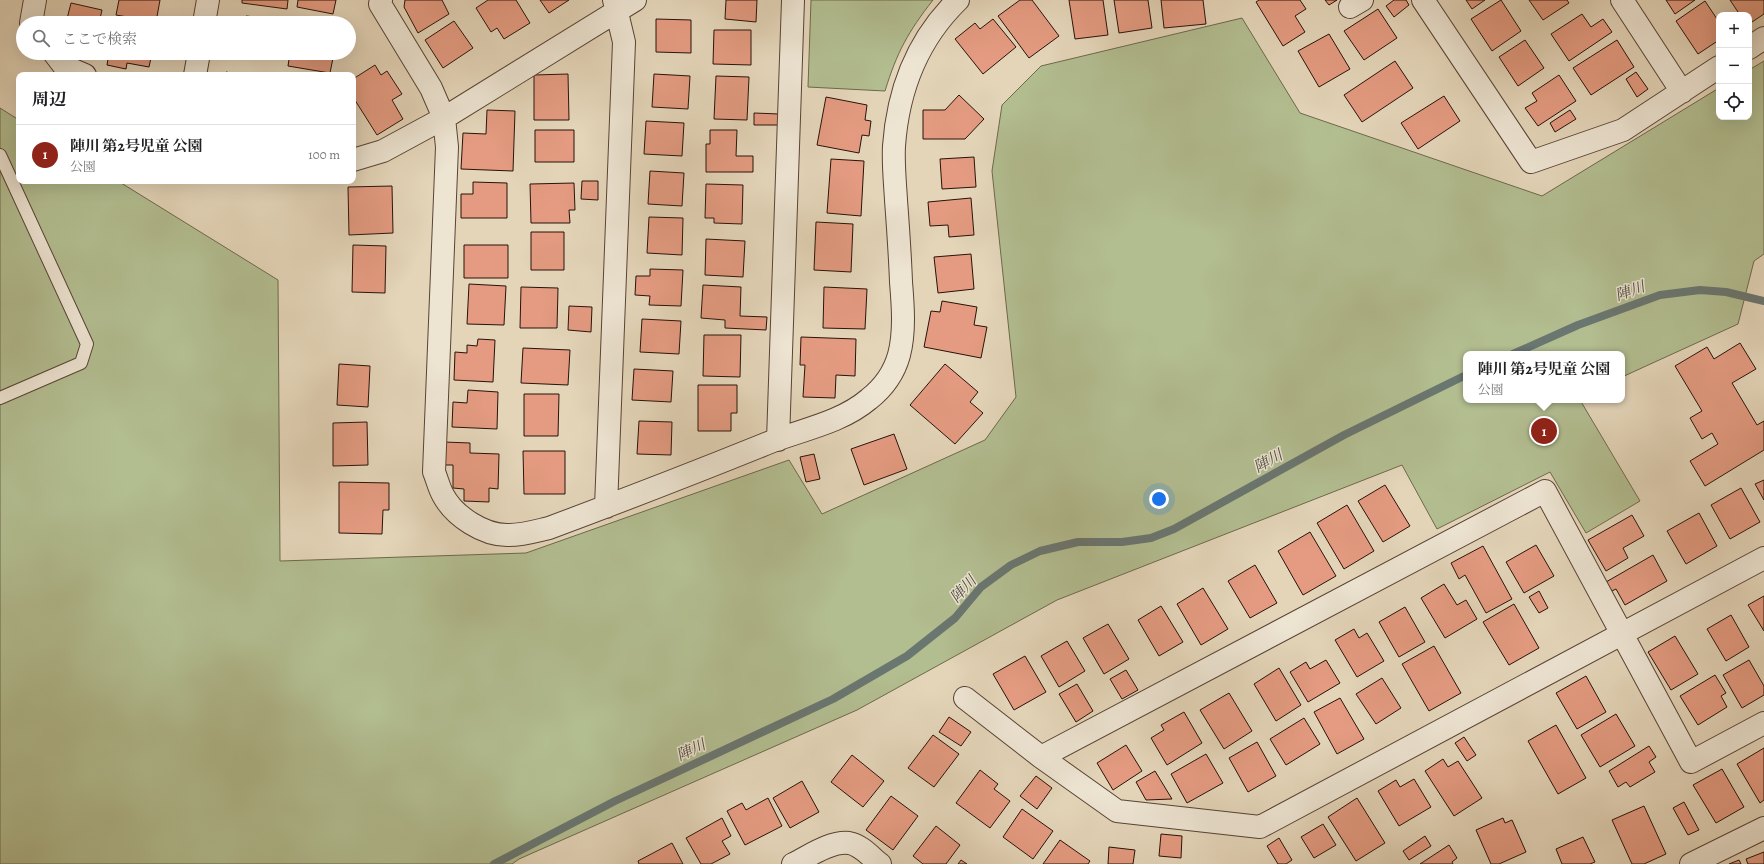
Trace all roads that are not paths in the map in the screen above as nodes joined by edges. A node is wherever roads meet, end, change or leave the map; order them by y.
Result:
1 (35, 0) edge
2 (208, 0) edge
3 (381, 0) edge
4 (793, 0) edge
5 (958, 0) edge
6 (1423, 0) edge
7 (1622, 0) edge
8 (622, 3) edge
9 (32, 16) edge
10 (205, 16) edge
11 (1764, 38) edge
12 (1752, 46) edge
13 (59, 60) edge
14 (198, 60) edge
15 (1716, 69) edge
16 (79, 72) edge
17 (196, 72) edge
18 (1682, 92) junction
19 (444, 118) junction
20 (0, 155) edge
21 (356, 159) edge
22 (0, 398) edge
23 (778, 440) junction
24 (606, 507) junction
25 (1764, 558) edge
26 (1622, 633) junction
27 (965, 698) dead end
28 (1764, 723) edge
29 (1041, 757) junction
30 (1764, 828) edge
31 (792, 864) edge
32 (880, 864) edge
33 (1691, 864) edge

1 - 9 street
2 - 10 street
3 - 19 street
4 - 23 street
5 - 23 street
6 - 18 street
7 - 18 street
8 - 19 street
8 - 24 street
11 - 12 street
13 - 16 street
14 - 17 street
15 - 18 street
19 - 21 street
19 - 24 street
20 - 22 lane
23 - 24 street
25 - 26 street
26 - 28 street
26 - 29 street
26 - 29 street
27 - 29 street
30 - 33 street
31 - 32 street

